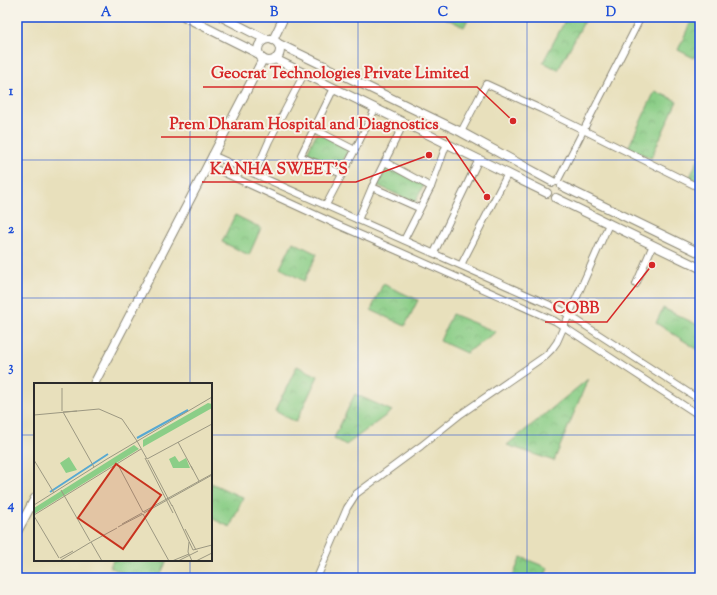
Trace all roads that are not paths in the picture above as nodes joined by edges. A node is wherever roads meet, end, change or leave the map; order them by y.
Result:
1 (185, 17) edge
2 (222, 17) edge
3 (284, 17) edge
4 (641, 17) edge
5 (272, 41) junction
6 (261, 56) junction
7 (275, 59) junction
8 (304, 74) junction
9 (334, 88) junction
10 (375, 109) junction
11 (404, 123) junction
12 (314, 129) junction
13 (584, 130) junction
14 (461, 132) junction
15 (447, 143) junction
16 (355, 150) junction
17 (212, 154) junction
18 (479, 159) junction
19 (385, 162) junction
20 (207, 165) junction
21 (255, 173) junction
22 (508, 173) junction
23 (342, 174) junction
24 (558, 183) junction
25 (431, 186) junction
26 (372, 187) junction
27 (700, 188) edge
28 (547, 193) junction
29 (556, 198) junction
30 (326, 205) junction
31 (419, 208) junction
32 (358, 220) junction
33 (609, 224) junction
34 (404, 240) junction
35 (653, 245) junction
36 (434, 253) junction
37 (700, 253) edge
38 (461, 265) junction
39 (700, 268) edge
40 (636, 284) dead end
41 (568, 315) junction
42 (563, 327) junction
43 (95, 383) edge
44 (686, 391) junction
45 (700, 400) edge
46 (679, 402) junction
47 (700, 416) edge
48 (34, 500) edge
49 (17, 532) edge
50 (317, 578) edge

1 - 6 street
2 - 5 street
3 - 5 street
4 - 13 street
5 - 6 street
5 - 7 street
5 - 14 street
6 - 7 street
6 - 17 street
7 - 8 street
8 - 9 street
8 - 21 street
9 - 10 street
9 - 12 street
10 - 11 street
10 - 16 street
11 - 15 street
11 - 19 street
12 - 16 street
12 - 23 street
13 - 14 street
13 - 24 street
13 - 27 street
14 - 24 street
15 - 18 street
15 - 25 street
16 - 23 street
17 - 20 street
17 - 21 street
18 - 22 street
18 - 36 street
19 - 25 street
19 - 26 street
20 - 42 street
20 - 43 street
21 - 30 street
22 - 28 street
22 - 38 street
23 - 30 street
24 - 28 street
24 - 29 street
24 - 37 street
25 - 31 street
26 - 31 street
26 - 32 street
28 - 29 street
29 - 33 street
30 - 32 street
31 - 34 street
32 - 34 street
33 - 35 street
33 - 41 street
34 - 36 street
35 - 39 street
35 - 40 street
36 - 38 street
38 - 41 street
41 - 42 street
41 - 44 street
42 - 46 street
42 - 50 street
44 - 45 street
44 - 46 street
46 - 47 street
48 - 49 street

